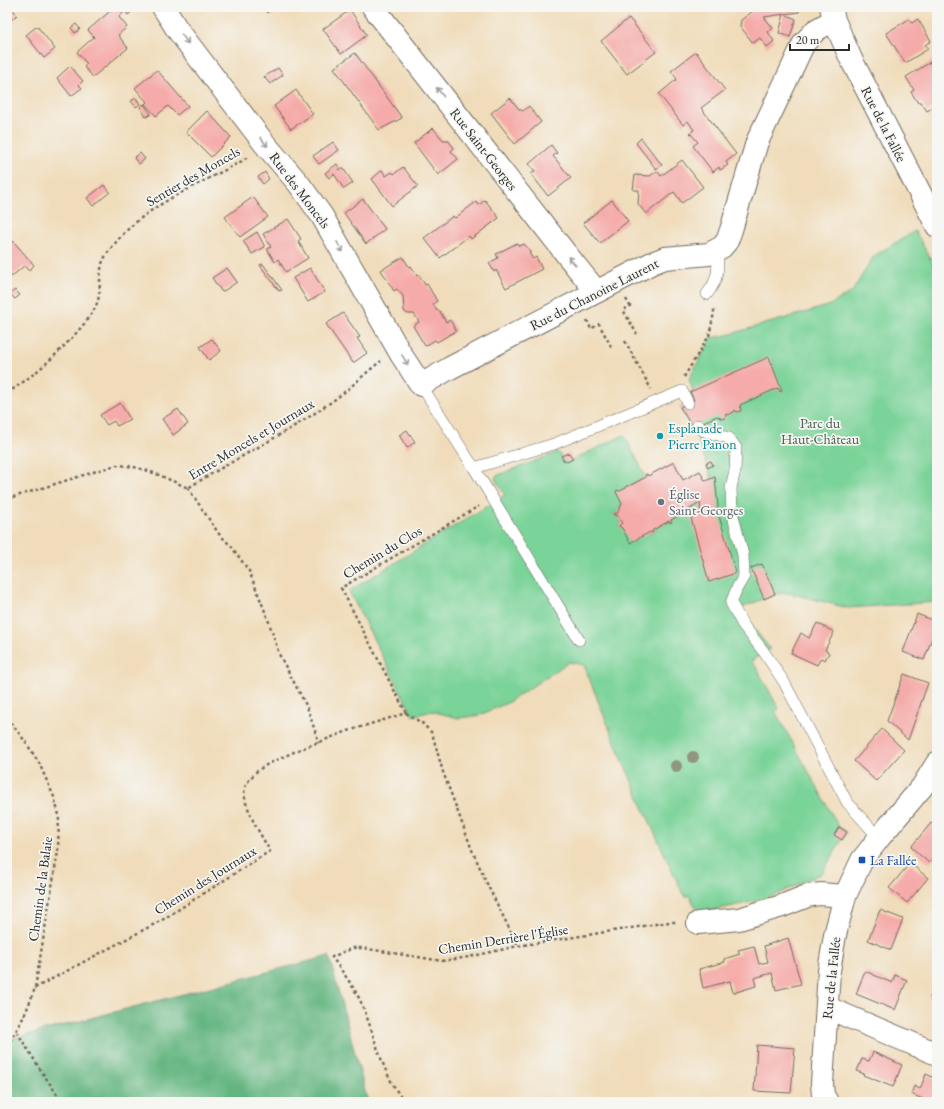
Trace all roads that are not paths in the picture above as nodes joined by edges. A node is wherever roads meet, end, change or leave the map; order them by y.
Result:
1 (163, 7) edge
2 (373, 7) edge
3 (833, 13) edge
4 (937, 226) edge
5 (717, 251) junction
6 (596, 291) junction
7 (706, 294) road end
8 (421, 385) junction
9 (688, 403) dead end
10 (698, 424) dead end
11 (474, 468) junction
12 (579, 640) dead end
13 (937, 763) edge
14 (879, 838) junction
15 (845, 896) junction
16 (698, 923) road end
17 (828, 1008) junction
18 (937, 1054) edge
19 (827, 1102) edge

1 -> 8 street, Rue des Moncels
6 -> 2 street, Rue Saint-Georges
3 - 4 street, Rue de la Fallée
3 - 5 street
5 - 6 street, Rue du Chanoine Laurent
5 - 7 lane
6 - 8 street, Rue du Chanoine Laurent
8 - 11 lane
9 - 11 lane
10 - 14 lane
11 - 12 lane
13 - 14 street, Rue de la Fallée
14 - 15 street, Rue de la Fallée
15 - 16 street
15 - 17 street, Rue de la Fallée
17 - 18 street
17 - 19 street, Rue de la Fallée

